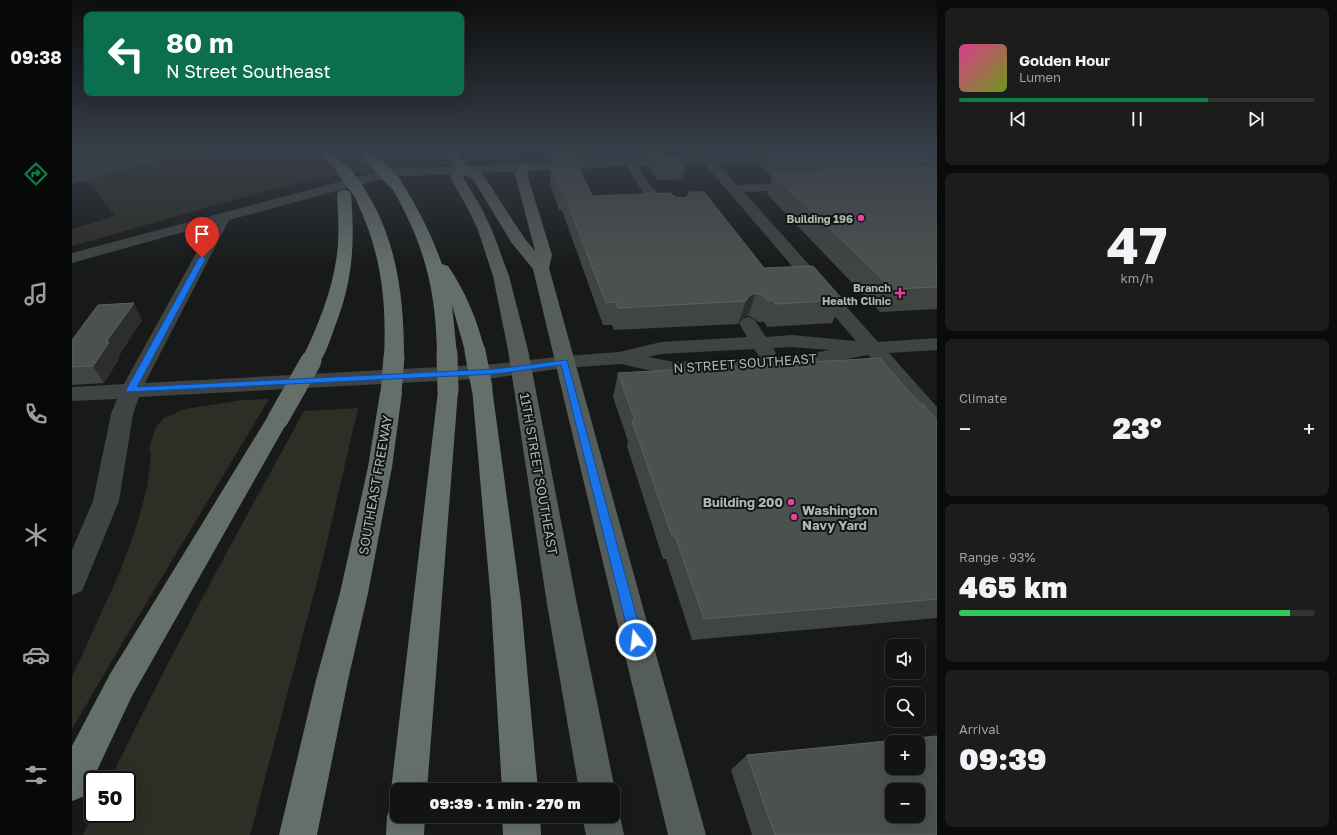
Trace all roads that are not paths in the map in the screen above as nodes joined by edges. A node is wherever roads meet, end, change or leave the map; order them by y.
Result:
1 (329, 188) edge
2 (350, 188) edge
3 (398, 188) edge
4 (463, 188) edge
5 (485, 188) edge
6 (526, 188) edge
7 (647, 188) edge
8 (759, 188) edge
9 (733, 189) joint
10 (351, 192) junction
11 (676, 213) edge
12 (224, 216) junction
13 (432, 256) junction
14 (72, 258) edge
15 (541, 268) junction
16 (748, 323) dead end
17 (760, 343) junction
18 (937, 344) edge
19 (872, 348) junction
20 (619, 358) junction
21 (564, 362) junction
22 (773, 363) junction
23 (521, 368) junction
24 (130, 390) junction
25 (72, 394) edge
26 (937, 421) edge
27 (72, 582) edge
28 (72, 783) edge
29 (410, 783) edge
30 (519, 783) edge
31 (596, 783) edge
32 (406, 823) edge
33 (521, 823) edge
34 (603, 823) edge
35 (298, 835) edge
36 (405, 835) edge
37 (522, 835) edge
38 (605, 835) edge
39 (687, 835) edge

1 - 12 street
2 - 10 highway
3 - 13 highway, bridge
4 - 23 main road, 11TH STREET SOUTHEAST
5 - 15 main road
6 - 15 main road
7 - 11 street
8 - 9 street
9 - 19 street
10 - 28 highway, bridge
10 - 35 highway, SOUTHEAST FREEWAY, bridge
12 - 14 street
12 - 24 street
13 - 29 highway, bridge
13 - 30 highway, bridge
15 - 21 main road
16 - 17 street
17 - 19 street, N STREET SOUTHEAST
17 - 20 street, N STREET SOUTHEAST
17 - 22 street
18 - 19 street, N STREET SOUTHEAST
19 - 22 street, N STREET SOUTHEAST
19 - 26 street
20 - 21 street, N STREET SOUTHEAST
20 - 22 street, N STREET SOUTHEAST
21 - 23 street, N STREET SOUTHEAST
21 - 39 main road
23 - 24 street, N STREET SOUTHEAST
23 - 31 main road, 11TH STREET SOUTHEAST
24 - 25 street, N STREET SOUTHEAST
24 - 27 street
32 - 36 highway
33 - 37 highway
34 - 38 main road

